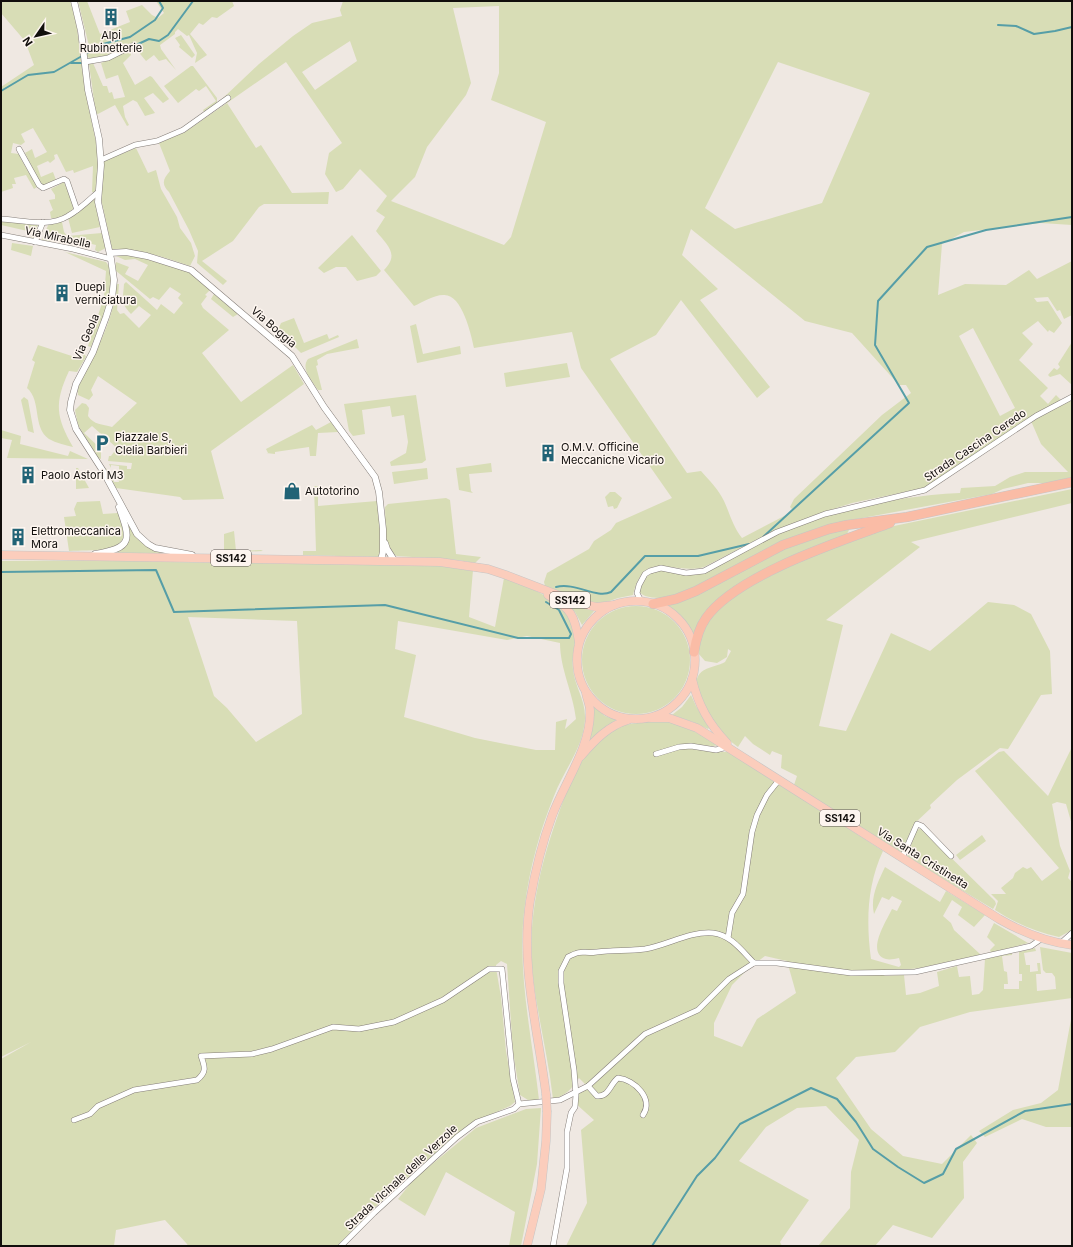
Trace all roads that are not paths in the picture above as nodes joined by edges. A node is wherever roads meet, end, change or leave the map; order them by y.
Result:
1 (74, 1) edge
2 (134, 45) dead end
3 (85, 57) junction
4 (228, 98) dead end
5 (19, 149) dead end
6 (101, 160) junction
7 (97, 193) junction
8 (77, 210) junction
9 (1, 219) edge
10 (43, 222) junction
11 (1, 234) edge
12 (35, 242) junction
13 (110, 256) junction
14 (1072, 397) edge
15 (1072, 482) edge
16 (111, 487) junction
17 (907, 517) junction
18 (383, 529) junction
19 (1, 555) edge
20 (81, 556) junction
21 (211, 558) junction
22 (381, 560) junction
23 (394, 560) junction
24 (528, 583) junction
25 (641, 601) junction
26 (653, 604) junction
27 (614, 605) junction
28 (579, 642) junction
29 (694, 652) junction
30 (692, 678) junction
31 (586, 693) junction
32 (651, 718) junction
33 (630, 719) junction
34 (728, 747) junction
35 (736, 752) junction
36 (656, 754) dead end
37 (579, 758) junction
38 (779, 780) junction
39 (952, 856) dead end
40 (902, 858) junction
41 (1072, 933) edge
42 (728, 938) junction
43 (1041, 938) junction
44 (1061, 943) junction
45 (1072, 945) edge
46 (754, 963) junction
47 (588, 1086) junction
48 (576, 1093) junction
49 (519, 1104) junction
50 (643, 1115) dead end
51 (74, 1120) dead end
52 (341, 1246) edge
53 (527, 1246) edge
54 (553, 1246) edge

1 - 3 street, Via Geola
2 - 3 street
3 - 6 street, Via Geola
4 - 6 street
5 - 8 street
6 - 7 street, Via Geola
7 - 8 street
7 - 13 street, Via Geola
8 - 10 street
9 - 10 street
10 - 12 street
11 - 12 street, Via Mirabella
12 - 13 street, Via Mirabella
13 - 16 street, Via Geola
13 - 18 street, Via Boggia
14 - 25 street, Strada Cascina Ceredo
15 - 17 highway
16 - 20 street, Via Geola
16 - 21 street, Via Geola
17 - 26 highway
17 - 29 highway
18 - 22 street, Via Boggia
18 - 23 street, Via Boggia
19 - 20 main road, SS142
20 - 21 main road, SS142
21 - 22 main road, SS142
22 - 23 main road, SS142
23 - 24 main road, SS142
24 - 27 main road, SS142
24 - 28 main road, SS142
25 - 26 main road
25 - 27 main road
26 - 29 main road
27 - 28 main road
28 - 31 main road
29 - 30 main road
30 - 32 main road
30 - 35 main road, Via Santa Cristinetta / SS142
31 - 33 main road
31 - 37 main road
32 - 33 main road
32 - 34 main road, Via Santa Cristinetta / SS142
33 - 37 main road
34 - 35 main road, Via Santa Cristinetta / SS142
34 - 36 street
35 - 38 main road, Via Santa Cristinetta / SS142
37 - 53 main road, bridge
38 - 40 main road, Via Santa Cristinetta / SS142
38 - 42 street
39 - 40 street
40 - 43 main road, Via Santa Cristinetta / SS142
41 - 44 street
42 - 46 street
42 - 48 street
43 - 44 main road, Via Santa Cristinetta
43 - 46 street
44 - 45 main road, Via Santa Cristinetta
46 - 47 street
47 - 48 street
47 - 50 street
48 - 49 street
48 - 54 street
49 - 51 street
49 - 52 street, Strada Vicinale delle Verzole

